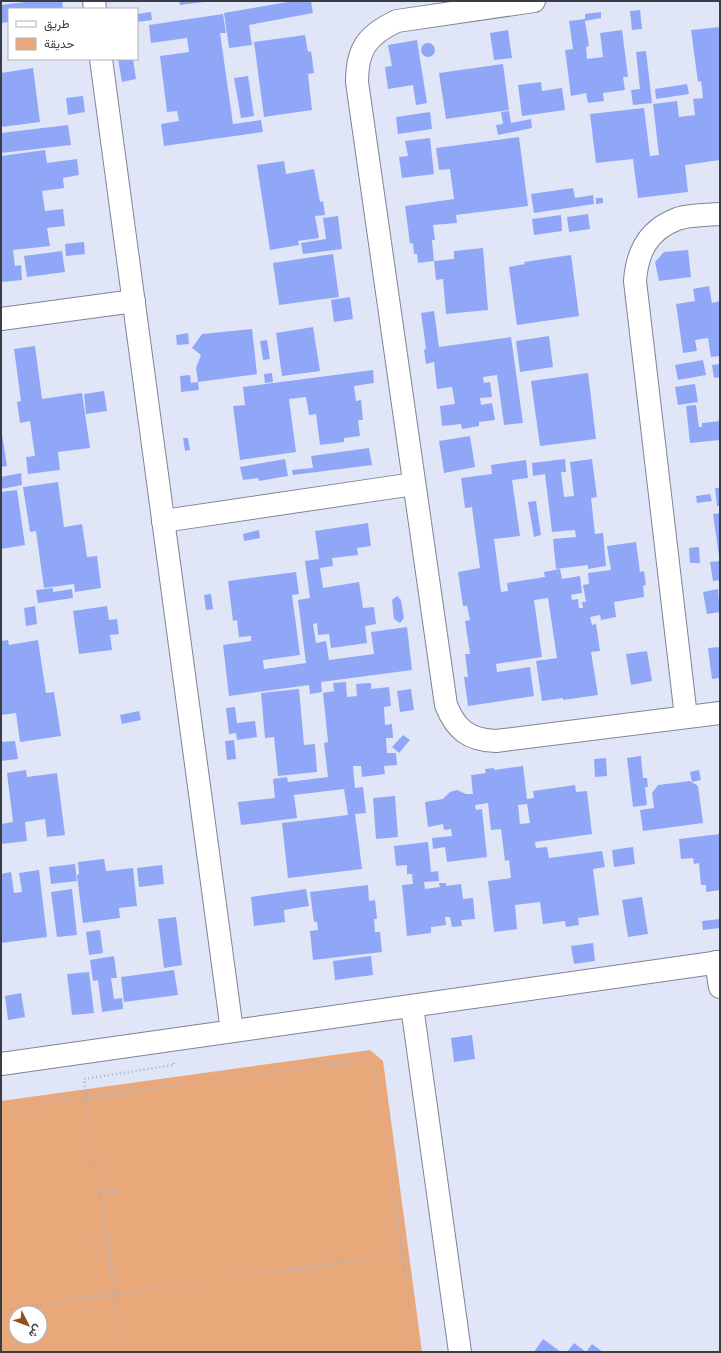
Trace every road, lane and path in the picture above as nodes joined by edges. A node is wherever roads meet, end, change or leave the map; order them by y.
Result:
1 (534, 1) edge
2 (101, 60) edge
3 (720, 214) edge
4 (134, 301) junction
5 (1, 319) edge
6 (414, 484) junction
7 (163, 521) junction
8 (720, 713) edge
9 (686, 717) junction
10 (718, 962) edge
11 (720, 987) edge
12 (412, 1006) junction
13 (232, 1032) junction
14 (170, 1040) junction
15 (1, 1064) edge
16 (86, 1097) junction
17 (1, 1109) edge
18 (96, 1163) junction
19 (69, 1167) dead end
20 (123, 1190) dead end
21 (100, 1194) junction
22 (106, 1232) junction
23 (79, 1235) dead end
24 (335, 1241) dead end
25 (403, 1254) junction
26 (338, 1263) junction
27 (115, 1294) junction
28 (1, 1310) edge
29 (123, 1352) edge
30 (416, 1352) edge
31 (460, 1352) edge

1 - 6 street
2 - 4 street
3 - 9 street
4 - 5 street
4 - 7 street
6 - 7 street
6 - 9 street
7 - 13 street
8 - 9 street
10 - 11 street
10 - 12 street
12 - 13 street
12 - 31 street
13 - 14 street
14 - 15 street
14 - 16 path
16 - 17 path
16 - 18 path
16 - 25 path
18 - 19 path
18 - 21 path
20 - 21 path
21 - 22 path
22 - 23 path
22 - 27 path
24 - 26 path
25 - 26 path
25 - 30 path
26 - 27 path
27 - 28 path
27 - 29 path

